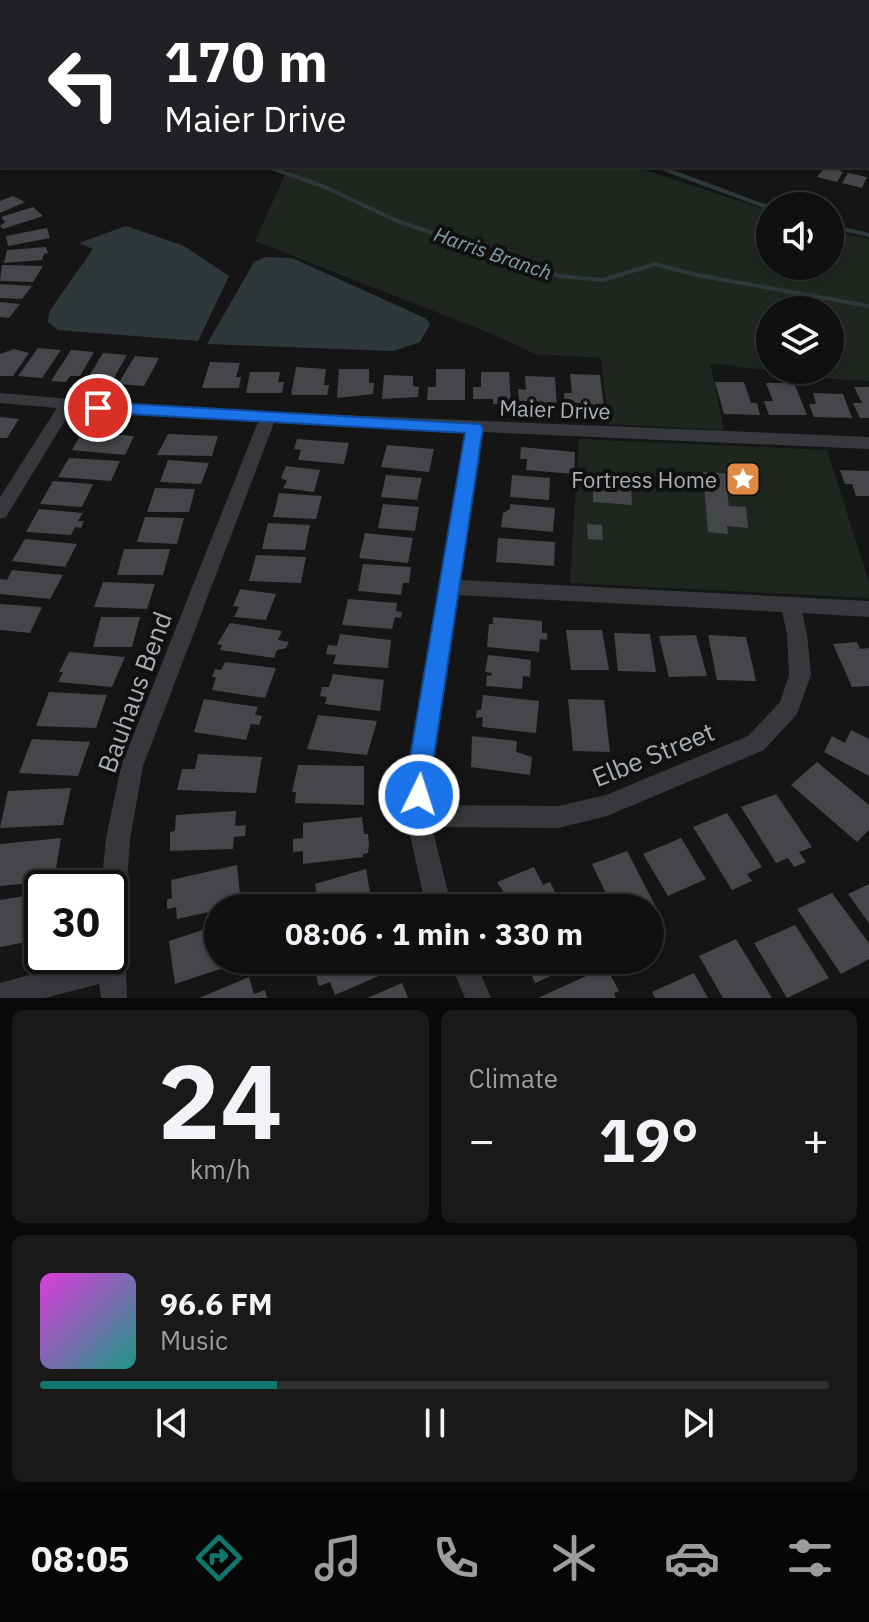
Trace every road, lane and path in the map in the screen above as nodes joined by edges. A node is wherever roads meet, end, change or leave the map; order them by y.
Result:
1 (0, 398) edge
2 (66, 406) junction
3 (268, 417) junction
4 (474, 428) junction
5 (869, 443) edge
6 (0, 512) edge
7 (450, 587) junction
8 (790, 606) junction
9 (869, 609) edge
10 (418, 816) junction
11 (115, 870) edge
12 (436, 894) edge
13 (87, 974) edge
14 (112, 974) edge
15 (468, 974) edge
16 (0, 996) edge
17 (114, 998) edge
18 (478, 998) edge

1 - 2 street, Maier Drive
2 - 3 street, Maier Drive
2 - 6 street
3 - 4 street, Maier Drive
3 - 11 street, Bauhaus Bend
4 - 5 street, Maier Drive
4 - 7 street
7 - 8 street
7 - 10 street
8 - 9 street
8 - 10 street, Elbe Street
10 - 12 street
13 - 16 street
14 - 17 street, Bauhaus Bend
15 - 18 street

